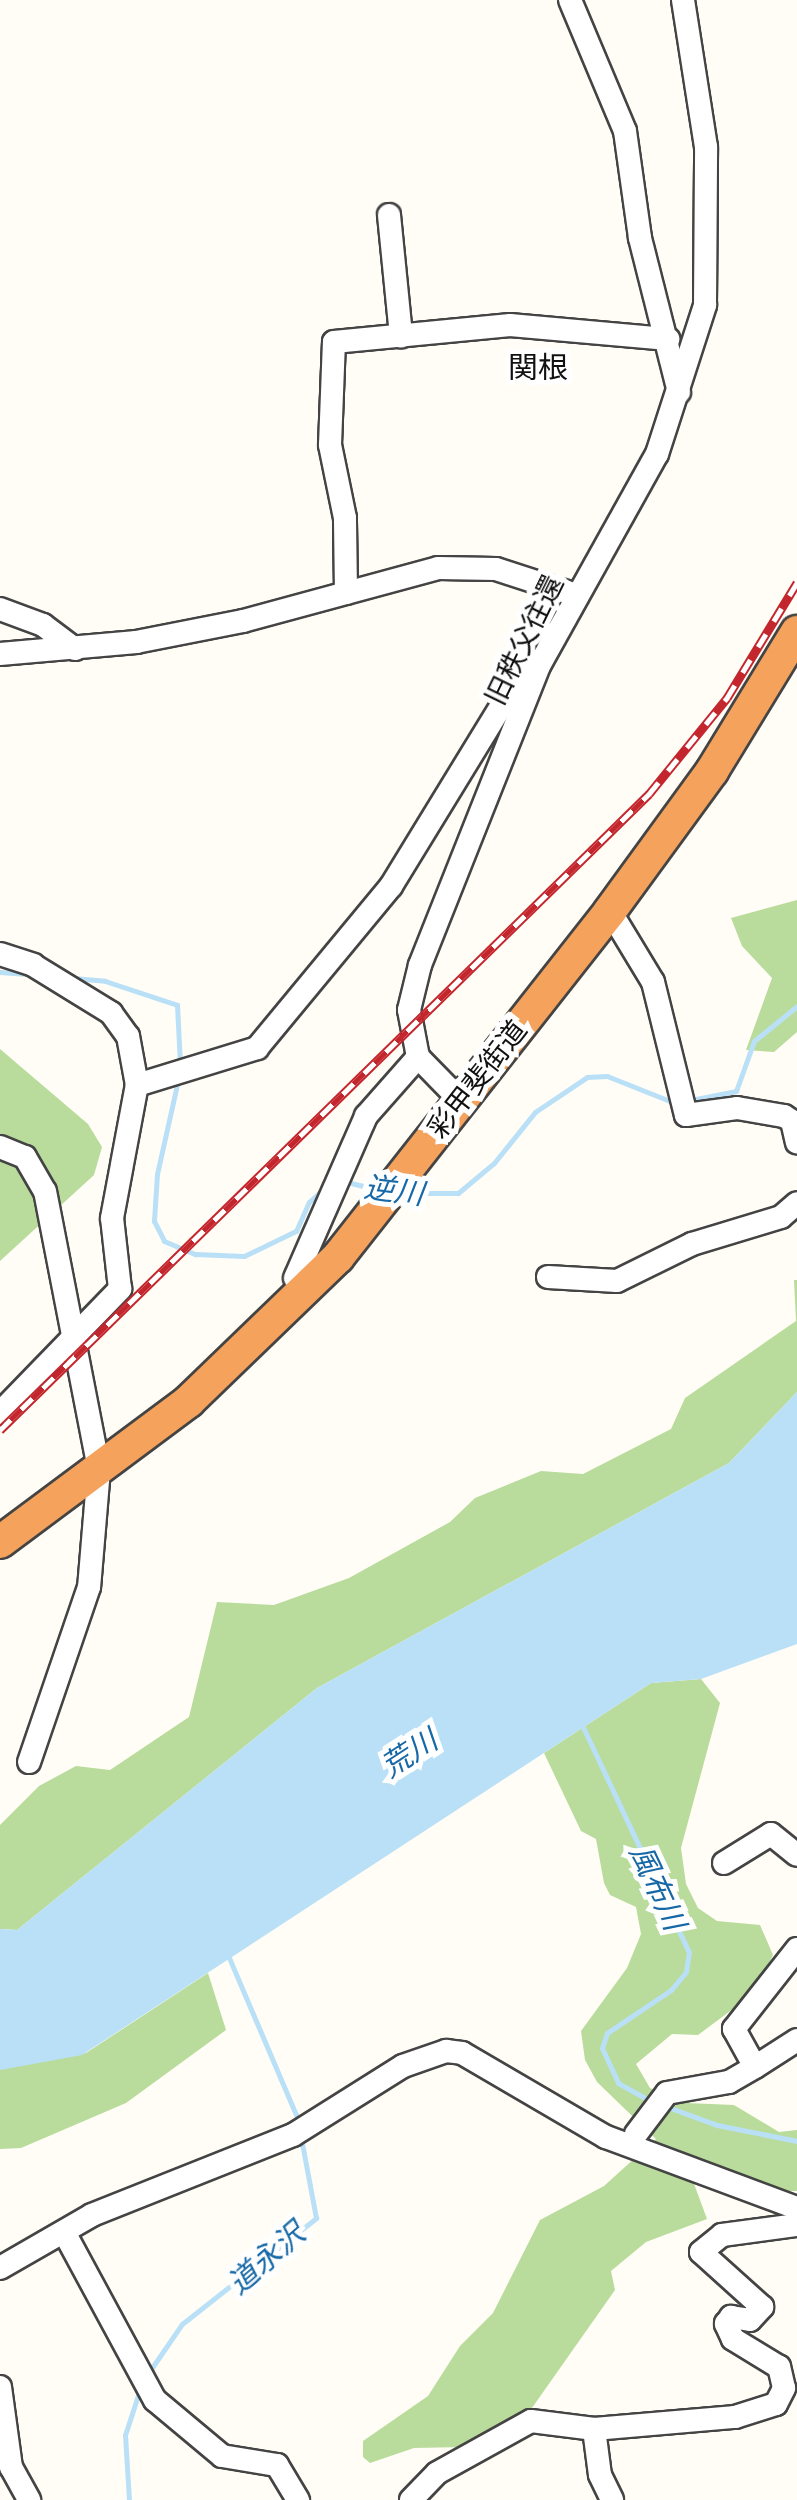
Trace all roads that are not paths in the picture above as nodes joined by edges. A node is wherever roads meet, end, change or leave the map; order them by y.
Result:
1 (570, 0) edge
2 (683, 0) edge
3 (389, 215) dead end
4 (402, 336) junction
5 (668, 339) junction
6 (680, 395) junction
7 (346, 593) junction
8 (573, 594) junction
9 (0, 609) edge
10 (557, 628) junction
11 (797, 632) edge
12 (75, 649) junction
13 (0, 654) edge
14 (610, 911) junction
15 (0, 954) edge
16 (418, 1057) junction
17 (137, 1085) junction
18 (460, 1100) junction
19 (797, 1142) edge
20 (0, 1147) edge
21 (797, 1204) edge
22 (548, 1277) dead end
23 (295, 1278) dead end
24 (74, 1340) junction
25 (0, 1413) edge
26 (99, 1469) junction
27 (0, 1542) edge
28 (30, 1762) dead end
29 (797, 1856) edge
30 (724, 1864) dead end
31 (797, 1949) edge
32 (797, 2040) edge
33 (755, 2067) junction
34 (556, 2109) junction
35 (636, 2134) junction
36 (666, 2162) junction
37 (793, 2219) edge
38 (64, 2232) junction
39 (0, 2268) edge
40 (0, 2388) edge
41 (594, 2429) junction
42 (28, 2500) edge
43 (298, 2500) edge
44 (411, 2500) edge
45 (612, 2500) edge

1 - 5 street
2 - 6 street, 旧秩父往還
3 - 4 street
4 - 5 street
4 - 7 street
5 - 6 street
6 - 8 street, 旧秩父往還
7 - 8 street
7 - 12 street
8 - 10 street, 旧秩父往還
9 - 12 street
10 - 16 street, 旧秩父往還
10 - 17 street
11 - 14 highway, 彩甲斐街道
12 - 13 street
14 - 18 highway, 彩甲斐街道
14 - 19 street
15 - 17 street
16 - 18 street
16 - 23 street
17 - 24 street
18 - 26 highway, 彩甲斐街道
20 - 24 street
21 - 22 street
24 - 25 street
24 - 26 street
26 - 27 highway, 彩甲斐街道
26 - 28 street
29 - 30 street
31 - 33 street
32 - 33 street
33 - 35 street
34 - 35 street
34 - 36 street
34 - 38 street
35 - 36 street
36 - 37 street
36 - 37 street
37 - 41 street
38 - 39 street
38 - 43 street
40 - 42 street
41 - 44 street
41 - 45 street

